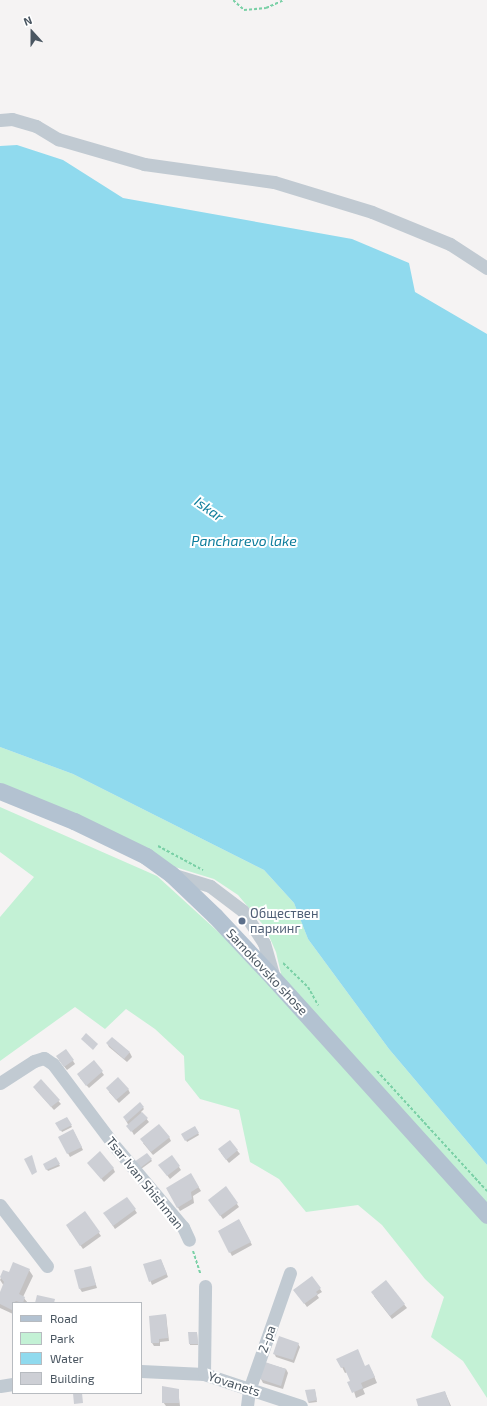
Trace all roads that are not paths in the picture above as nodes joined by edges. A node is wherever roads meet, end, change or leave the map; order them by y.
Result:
1 (0, 120) edge
2 (487, 268) edge
3 (0, 791) edge
4 (171, 874) junction
5 (274, 979) junction
6 (0, 1083) edge
7 (0, 1205) edge
8 (487, 1215) edge
9 (189, 1240) road end
10 (47, 1266) dead end
11 (290, 1273) dead end
12 (205, 1286) road end
13 (142, 1371) edge
14 (204, 1374) junction
15 (12, 1384) edge
16 (0, 1386) edge
17 (249, 1390) junction
18 (247, 1406) edge
19 (302, 1406) edge

1 - 2 street
3 - 4 main road, Samokovsko shose
4 - 5 main road, Samokovsko shose
4 - 5 street
5 - 8 main road, Samokovsko shose
6 - 9 street, Tsar Ivan Shishman
7 - 10 street
11 - 17 street, 2-ра
12 - 14 street
13 - 14 street, Yovanets
14 - 17 street, Yovanets
15 - 16 street
17 - 18 street, 2-ра
17 - 19 street, Yovanets

